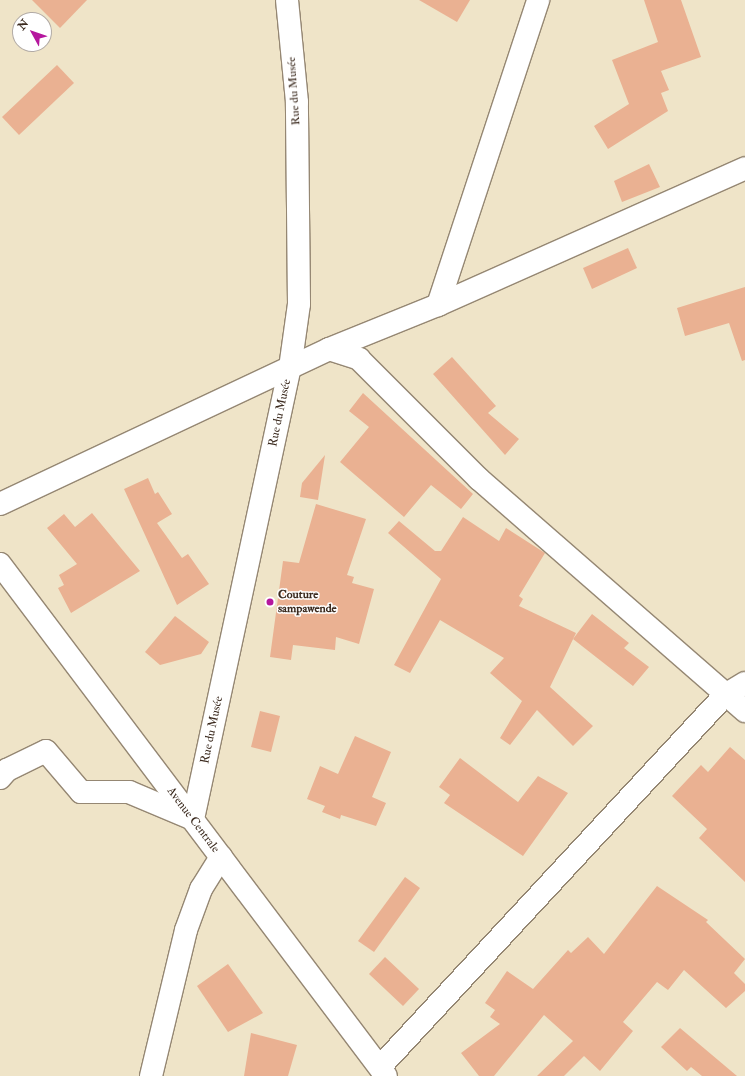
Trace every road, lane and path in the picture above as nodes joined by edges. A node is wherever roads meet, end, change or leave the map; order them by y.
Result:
1 (287, 0) edge
2 (538, 0) edge
3 (745, 168) edge
4 (438, 305) junction
5 (329, 349) junction
6 (290, 368) junction
7 (0, 504) edge
8 (0, 564) edge
9 (745, 683) edge
10 (725, 695) junction
11 (745, 711) edge
12 (0, 778) edge
13 (193, 819) junction
14 (221, 857) junction
15 (383, 1071) edge
16 (151, 1076) edge

1 - 6 street, Rue du Musée
2 - 4 street
3 - 4 street
4 - 5 street
5 - 6 street
5 - 10 street
6 - 7 street
6 - 13 street, Rue du Musée
8 - 13 street, Avenue Centrale
9 - 10 street
10 - 11 street
10 - 15 street
12 - 13 street
13 - 14 street, Avenue Centrale
14 - 15 street, Avenue Centrale
14 - 16 street

